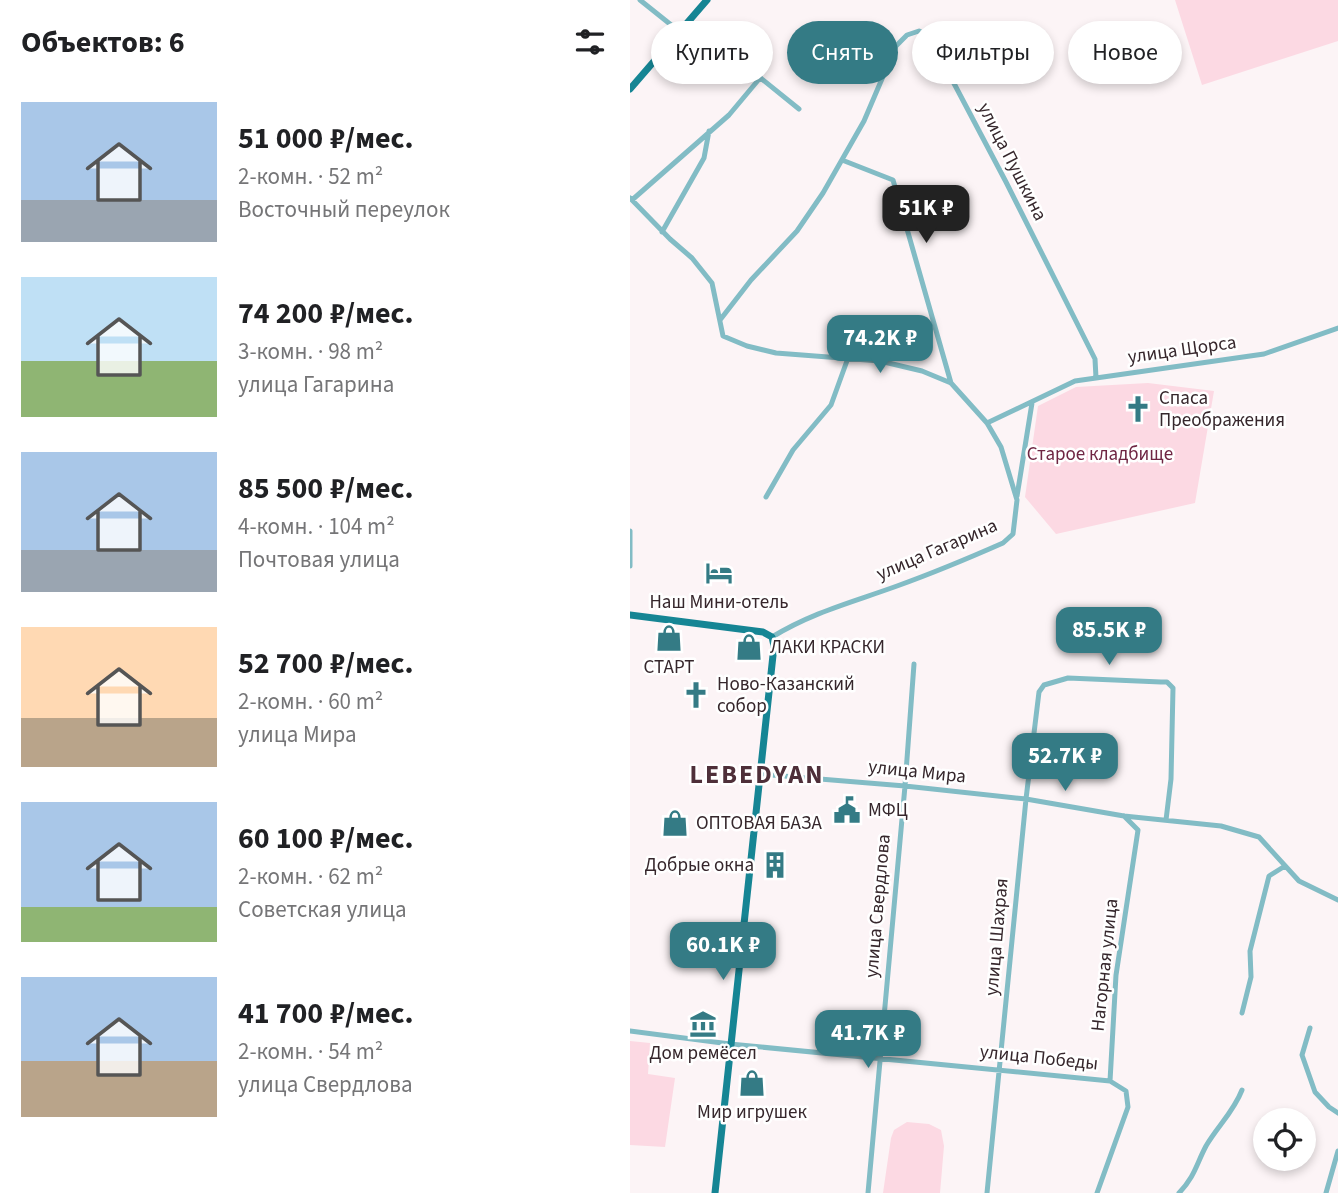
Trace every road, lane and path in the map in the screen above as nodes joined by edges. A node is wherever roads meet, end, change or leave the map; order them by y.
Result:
1 (640, 0) edge
2 (707, 0) edge
3 (666, 21) edge
4 (690, 21) edge
5 (651, 65) edge
6 (755, 84) edge
7 (768, 84) edge
8 (630, 89) edge
9 (799, 109) dead end
10 (710, 130) junction
11 (842, 160) junction
12 (631, 199) edge
13 (662, 232) junction
14 (720, 320) junction
15 (1338, 328) edge
16 (848, 358) junction
17 (1096, 378) junction
18 (951, 383) junction
19 (1032, 403) junction
20 (986, 423) junction
21 (766, 497) dead end
22 (1017, 500) junction
23 (630, 531) edge
24 (630, 566) edge
25 (630, 615) edge
26 (772, 637) junction
27 (914, 664) dead end
28 (760, 774) junction
29 (905, 786) junction
30 (1026, 799) junction
31 (1124, 816) junction
32 (1166, 820) junction
33 (1285, 866) junction
34 (1338, 900) edge
35 (1242, 1013) dead end
36 (1310, 1028) dead end
37 (630, 1031) edge
38 (730, 1044) junction
39 (880, 1058) junction
40 (998, 1070) junction
41 (1110, 1081) junction
42 (1242, 1090) dead end
43 (1338, 1113) edge
44 (1338, 1151) edge
45 (715, 1193) edge
46 (868, 1193) edge
47 (987, 1193) edge
48 (1097, 1193) edge
49 (1179, 1193) edge
50 (1326, 1193) edge

1 - 3 street
2 - 4 main road
5 - 8 main road
6 - 10 street
7 - 9 street
10 - 12 street
10 - 13 street
11 - 14 street
11 - 17 street, улица Пушкина
11 - 18 street
12 - 13 street, улица Гагарина
13 - 14 street, улица Гагарина
14 - 16 street, улица Гагарина
15 - 17 street, улица Щорса
16 - 18 street, улица Гагарина
16 - 21 street
17 - 19 street, улица Щорса
18 - 20 street, улица Гагарина
19 - 20 street, улица Щорса
19 - 22 street
20 - 22 street, улица Гагарина
22 - 26 street, улица Гагарина
23 - 24 street
25 - 26 main road
26 - 28 main road
27 - 29 street, улица Свердлова
28 - 29 street, улица Мира
28 - 38 main road
29 - 30 street, улица Мира
29 - 39 street, улица Свердлова
30 - 31 street, улица Мира
30 - 32 street, улица Шахрая
30 - 40 street, улица Шахрая
31 - 32 street, улица Мира
31 - 41 street, Нагорная улица
32 - 33 street, улица Мира
33 - 34 street, улица Мира
33 - 35 street
36 - 43 street
37 - 38 street, улица Победы
38 - 39 street, улица Победы
38 - 45 main road
39 - 40 street, улица Победы
39 - 46 street, улица Свердлова
40 - 41 street, улица Победы
40 - 47 street, улица Шахрая
41 - 48 street
42 - 49 street
44 - 50 street

